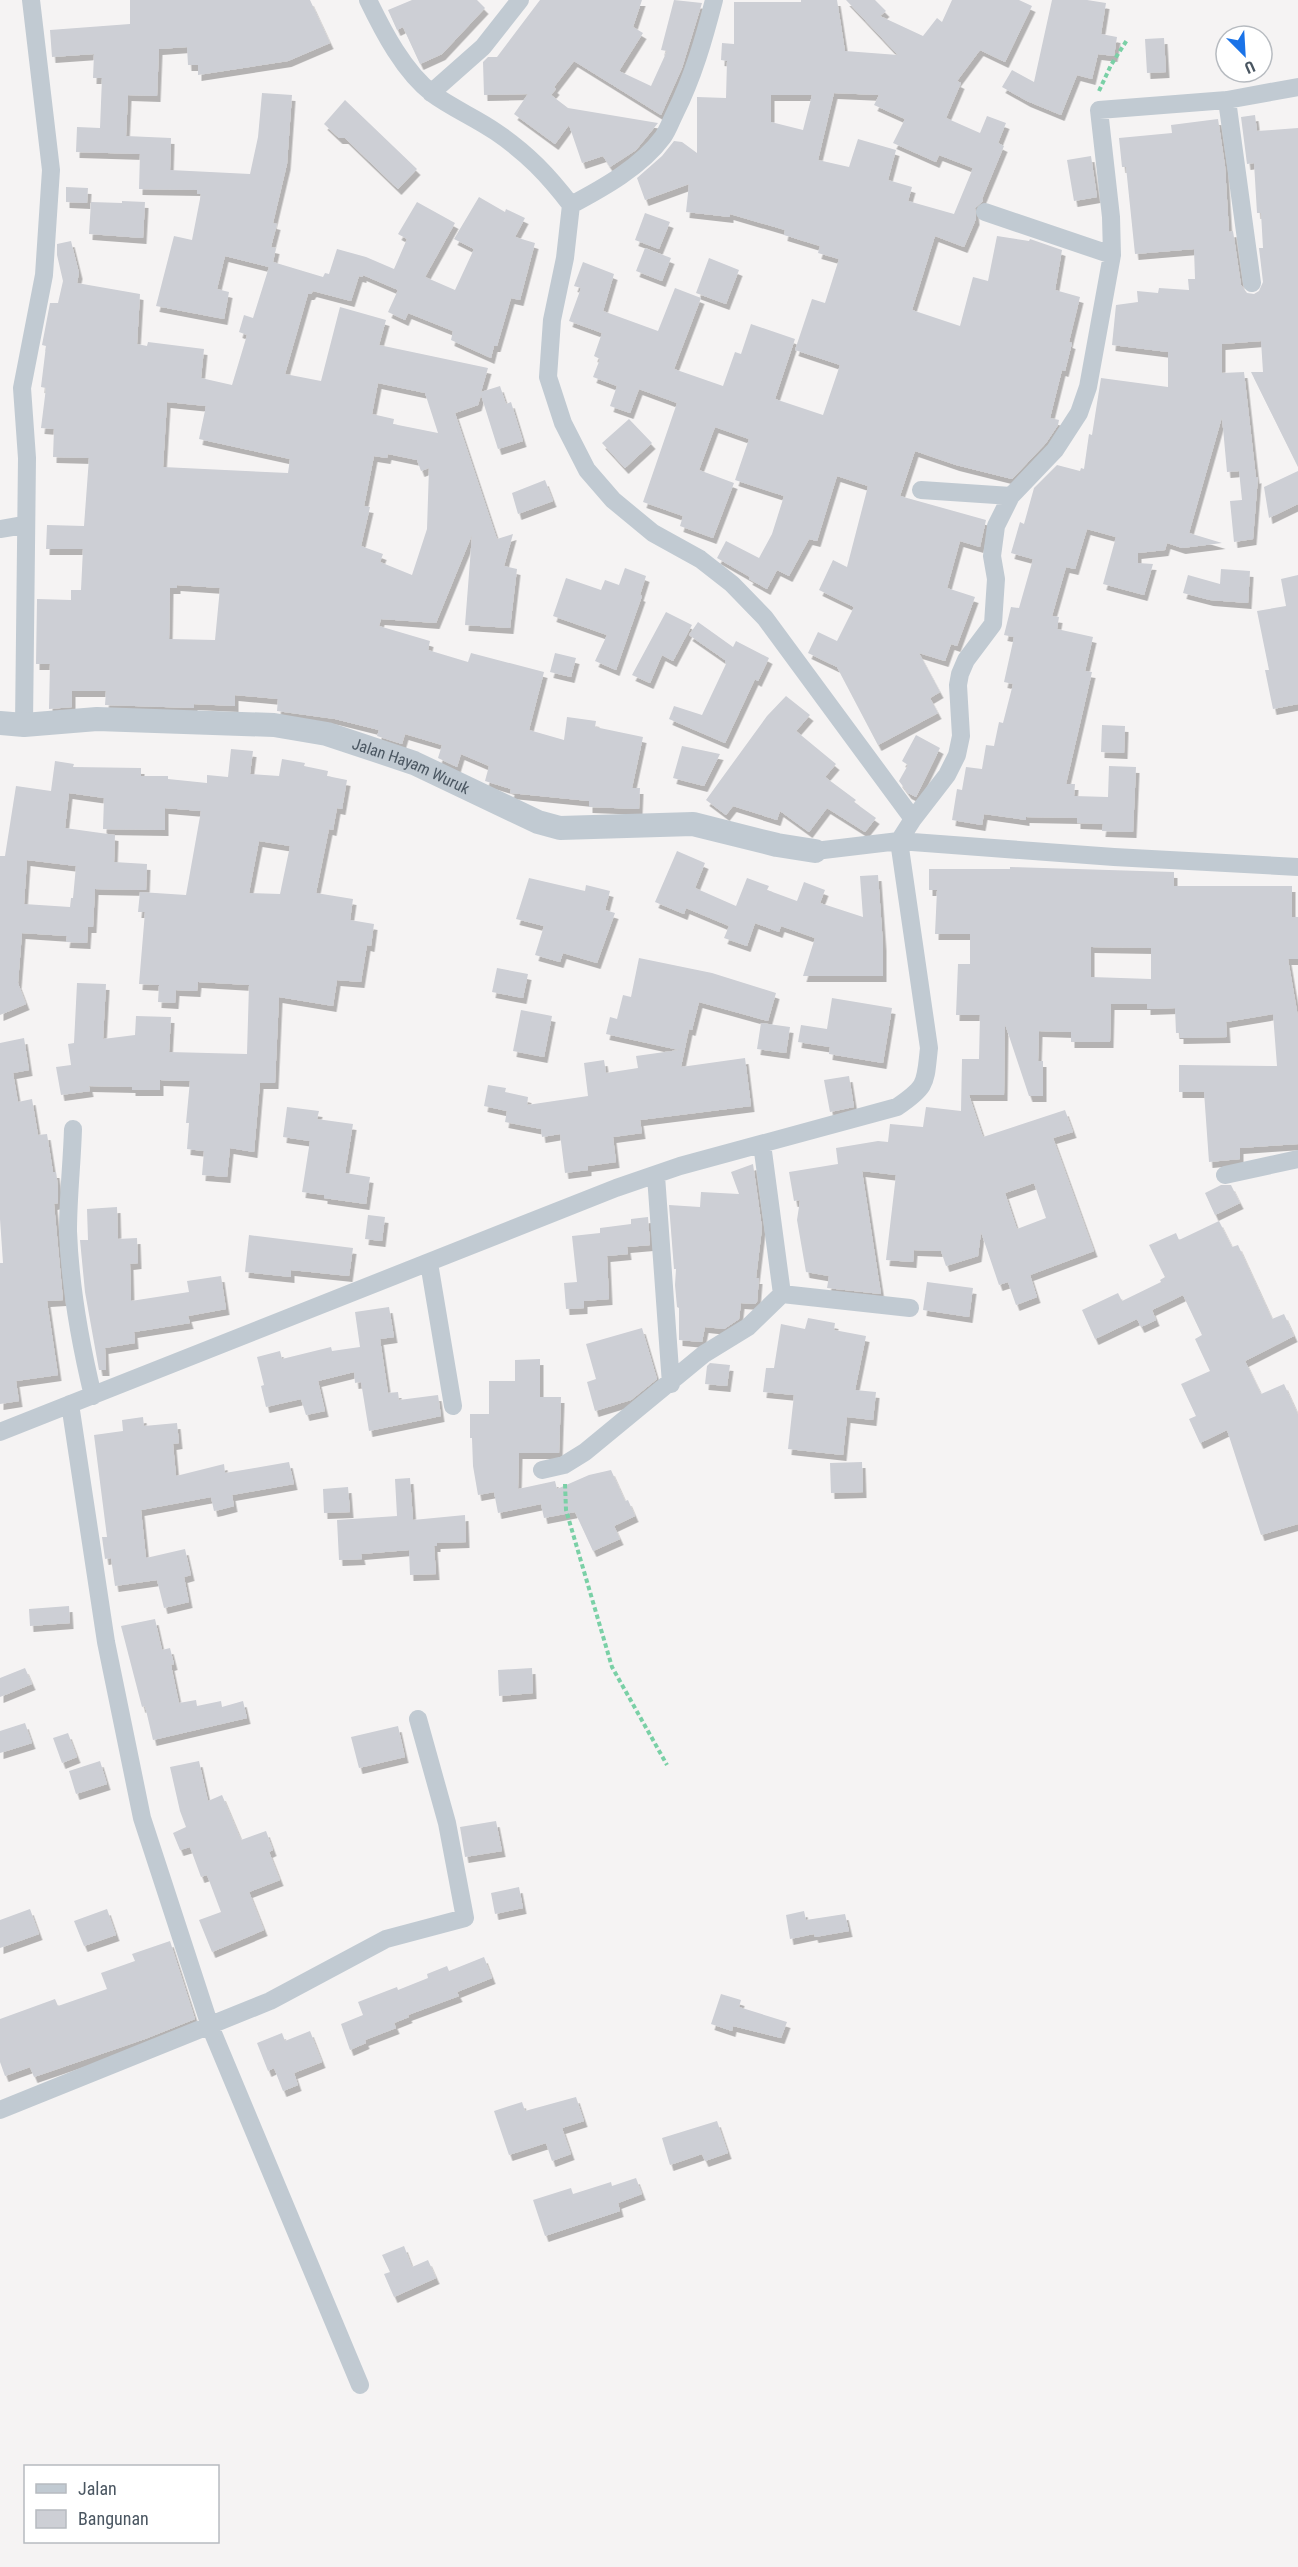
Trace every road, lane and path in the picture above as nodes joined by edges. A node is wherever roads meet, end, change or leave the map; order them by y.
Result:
1 (31, 0) edge
2 (368, 0) edge
3 (520, 0) edge
4 (714, 0) edge
5 (1127, 40) dead end
6 (1298, 87) edge
7 (431, 93) junction
8 (1227, 100) junction
9 (1099, 110) junction
10 (571, 205) junction
11 (985, 212) dead end
12 (1112, 255) junction
13 (1252, 283) dead end
14 (921, 490) dead end
15 (1011, 496) junction
16 (24, 525) junction
17 (0, 529) edge
18 (12, 724) edge
19 (913, 819) junction
20 (899, 841) junction
21 (815, 851) joint
22 (1298, 867) edge
23 (74, 1129) dead end
24 (762, 1144) junction
25 (1298, 1159) edge
26 (1225, 1175) dead end
27 (656, 1176) junction
28 (429, 1263) junction
29 (782, 1294) junction
30 (910, 1308) dead end
31 (671, 1384) junction
32 (93, 1396) junction
33 (70, 1404) junction
34 (453, 1406) dead end
35 (0, 1432) edge
36 (564, 1465) junction
37 (542, 1470) dead end
38 (418, 1719) dead end
39 (667, 1765) dead end
40 (210, 2026) junction
41 (0, 2110) edge
42 (360, 2385) dead end

1 - 16 street
2 - 7 street
3 - 7 street
4 - 10 street
5 - 9 path
6 - 8 street
7 - 10 street
8 - 9 street
8 - 13 street
9 - 12 street
10 - 19 street
11 - 12 street
12 - 15 street
14 - 15 street
15 - 19 street
16 - 17 street
16 - 18 street
18 - 21 street, Jalan Hayam Wuruk
19 - 20 street
20 - 21 street
20 - 22 street
20 - 24 street
23 - 32 street
24 - 27 street
24 - 29 street
25 - 26 street
27 - 28 street
27 - 31 street
28 - 32 street
28 - 34 street
29 - 30 street
29 - 31 street
31 - 36 street
32 - 33 street
33 - 35 street
33 - 40 street
36 - 37 street
36 - 39 path
38 - 40 street
40 - 41 street
40 - 42 street

